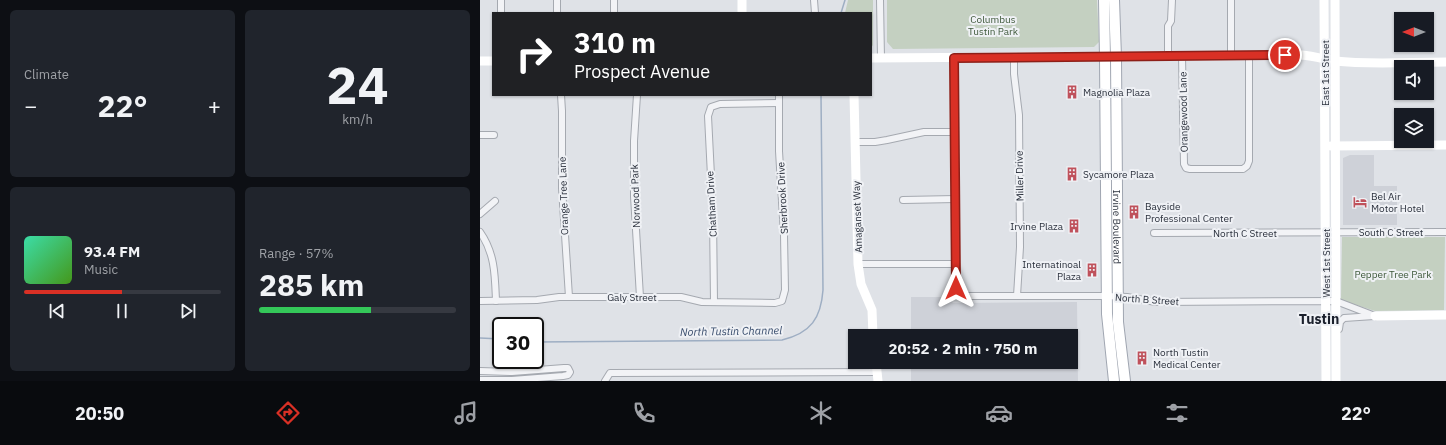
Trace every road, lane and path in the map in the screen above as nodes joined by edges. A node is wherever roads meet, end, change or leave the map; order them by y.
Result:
1 (500, 0) edge
2 (557, 0) edge
3 (614, 0) edge
4 (742, 0) edge
5 (814, 0) edge
6 (880, 0) edge
7 (1104, 0) edge
8 (1114, 0) edge
9 (1172, 0) edge
10 (1231, 0) edge
11 (1324, 0) edge
12 (1335, 0) edge
13 (501, 12) edge
14 (557, 12) edge
15 (614, 12) edge
16 (742, 12) edge
17 (815, 12) edge
18 (1182, 56) junction
19 (1231, 56) junction
20 (1249, 56) junction
21 (1014, 57) junction
22 (1116, 57) junction
23 (1168, 57) junction
24 (876, 58) edge
25 (954, 58) junction
26 (1105, 58) junction
27 (1325, 59) junction
28 (480, 61) edge
29 (492, 61) edge
30 (1335, 61) junction
31 (1446, 62) edge
32 (561, 96) edge
33 (637, 96) edge
34 (779, 96) edge
35 (854, 96) edge
36 (779, 103) junction
37 (955, 132) junction
38 (480, 135) edge
39 (494, 135) dead end
40 (855, 142) junction
41 (1446, 145) edge
42 (1325, 146) junction
43 (1335, 146) junction
44 (956, 199) junction
45 (903, 200) dead end
46 (495, 201) dead end
47 (1112, 203) junction
48 (480, 214) edge
49 (480, 232) edge
50 (1326, 232) junction
51 (1336, 232) junction
52 (1446, 232) edge
53 (1154, 233) dead end
54 (858, 264) junction
55 (956, 264) junction
56 (1017, 296) junction
57 (1112, 296) junction
58 (569, 297) junction
59 (640, 297) junction
60 (480, 301) edge
61 (496, 301) junction
62 (782, 301) joint
63 (1326, 301) junction
64 (1336, 301) junction
65 (714, 302) junction
66 (1446, 315) edge
67 (1375, 316) junction
68 (873, 329) edge
69 (1336, 348) junction
70 (480, 371) edge
71 (491, 372) junction
72 (685, 373) junction
73 (798, 373) junction
74 (878, 377) edge
75 (480, 380) edge
76 (491, 381) edge
77 (605, 381) edge
78 (685, 381) edge
79 (798, 381) edge
80 (1114, 381) edge
81 (1125, 381) edge
82 (1326, 381) edge
83 (1336, 381) edge

1 - 13 street
2 - 14 street
3 - 15 street
4 - 16 main road
5 - 17 street
6 - 24 street
7 - 26 main road, Irvine Boulevard
8 - 22 main road, Irvine Boulevard
9 - 23 street
10 - 19 street
11 - 27 main road, East 1st Street
12 - 30 main road, East 1st Street
18 - 19 main road
18 - 20 street, Orangewood Lane
18 - 23 main road
19 - 20 main road
20 - 27 main road
21 - 25 main road
21 - 26 main road
21 - 56 street, Miller Drive
22 - 23 main road
22 - 26 main road
22 - 47 main road, Irvine Boulevard
24 - 25 main road
25 - 37 street
26 - 47 main road, Irvine Boulevard
27 - 30 main road
27 - 42 main road, East 1st Street
28 - 29 main road
30 - 31 main road
30 - 43 main road, East 1st Street
32 - 58 street, Orange Tree Lane
33 - 59 street, Norwood Park
34 - 36 street, Sherbrook Drive
35 - 40 main road, Amaganset Way
36 - 62 street, Sherbrook Drive
36 - 65 street, Chatham Drive
37 - 40 street
37 - 44 street
38 - 39 street
40 - 54 main road, Amaganset Way
41 - 43 main road
42 - 43 main road
42 - 50 main road, West 1st Street
43 - 51 main road, West 1st Street
44 - 45 street
44 - 55 street
46 - 48 street
47 - 57 main road, Irvine Boulevard
49 - 61 street
50 - 51 street, North C Street
50 - 53 street, North C Street
50 - 63 main road, West 1st Street
51 - 52 street, South C Street
51 - 64 main road, West 1st Street
54 - 55 street
54 - 68 main road, Amaganset Way
55 - 56 street, North B Street
56 - 57 street, North B Street
57 - 63 street, North B Street
57 - 80 main road, Irvine Boulevard
57 - 81 main road, Irvine Boulevard
58 - 59 street, Galy Street
58 - 61 street, Galy Street
59 - 65 street, Galy Street
60 - 61 street, Galy Street
62 - 65 street, Galy Street
63 - 64 street, North B Street
63 - 82 main road, West 1st Street
64 - 67 street
64 - 69 main road, West 1st Street
66 - 67 main road
67 - 69 street
69 - 83 main road, West 1st Street
70 - 71 street
71 - 76 street
71 - 76 street
72 - 73 street
72 - 77 street
72 - 78 street
73 - 74 street
73 - 79 street
75 - 76 street

